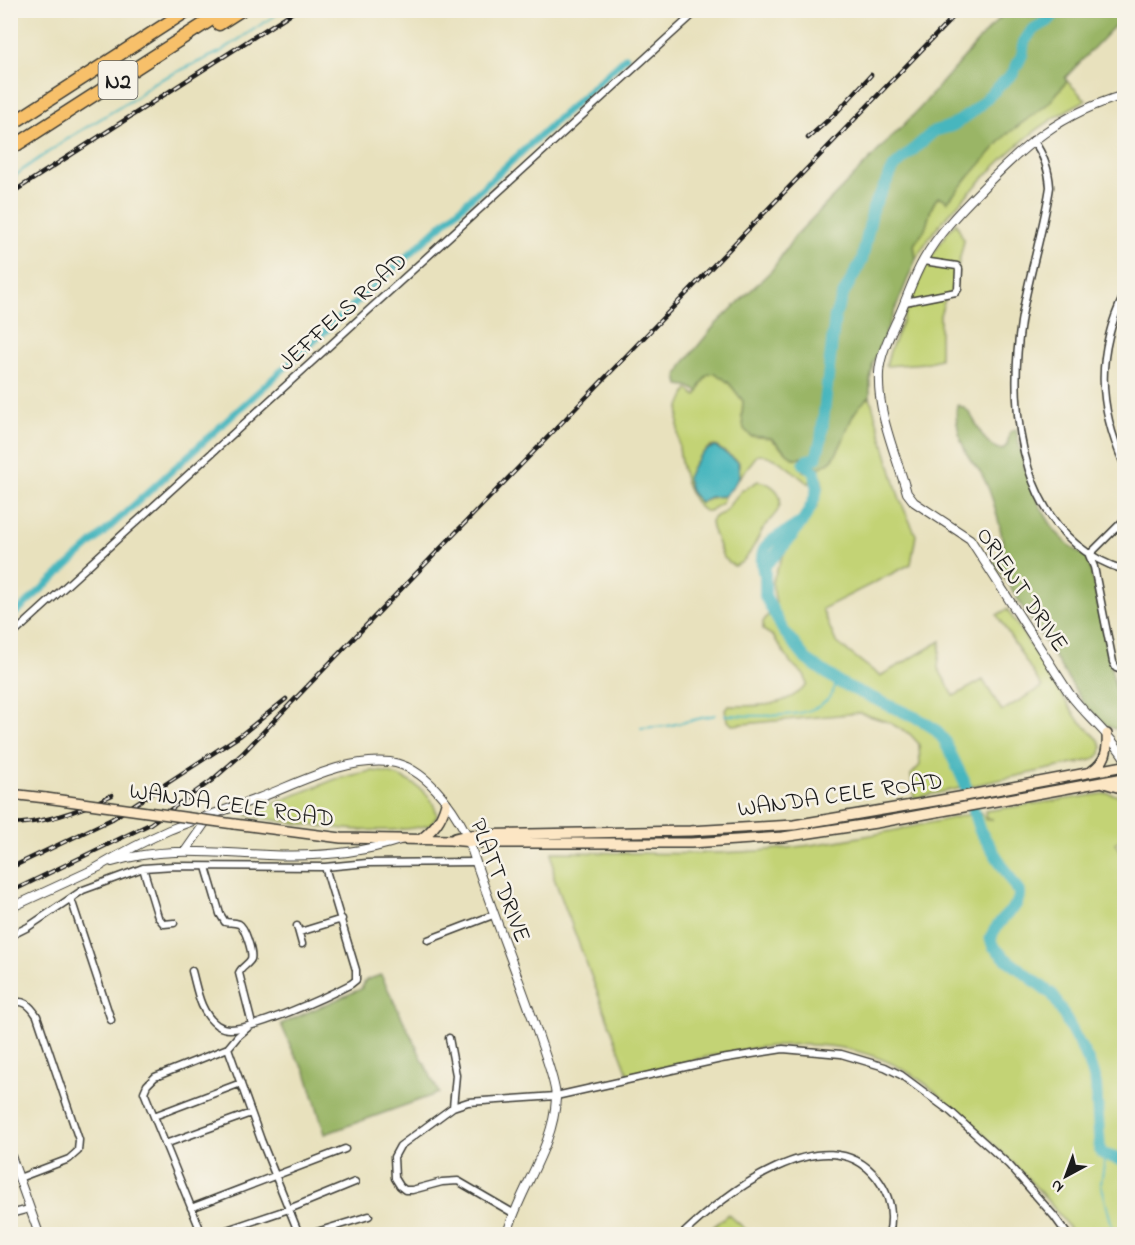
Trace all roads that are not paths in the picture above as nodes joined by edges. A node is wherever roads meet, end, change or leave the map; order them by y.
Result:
1 (188, 10) edge
2 (226, 10) edge
3 (241, 10) edge
4 (698, 10) edge
5 (137, 68) junction
6 (1125, 95) edge
7 (10, 125) edge
8 (1033, 140) junction
9 (10, 149) edge
10 (923, 261) junction
11 (1125, 295) edge
12 (905, 302) junction
13 (1125, 464) edge
14 (1125, 520) edge
15 (1089, 555) junction
16 (1125, 570) edge
17 (10, 637) edge
18 (1125, 670) edge
19 (1107, 734) junction
20 (1115, 744) junction
21 (1125, 747) edge
22 (1125, 757) edge
23 (1125, 766) edge
24 (1088, 774) junction
25 (1125, 778) edge
26 (1098, 783) junction
27 (1125, 789) edge
28 (10, 794) edge
29 (446, 803) junction
30 (210, 816) junction
31 (468, 839) junction
32 (401, 840) junction
33 (420, 840) junction
34 (186, 850) junction
35 (475, 862) junction
36 (206, 867) junction
37 (325, 867) junction
38 (96, 868) junction
39 (142, 868) junction
40 (71, 899) junction
41 (10, 908) edge
42 (493, 915) junction
43 (342, 919) junction
44 (174, 924) dead end
45 (10, 936) edge
46 (428, 940) dead end
47 (302, 944) dead end
48 (192, 971) dead end
49 (10, 1003) edge
50 (111, 1020) dead end
51 (252, 1024) junction
52 (449, 1038) dead end
53 (228, 1048) junction
54 (241, 1083) junction
55 (556, 1096) junction
56 (453, 1107) junction
57 (251, 1113) junction
58 (153, 1116) junction
59 (165, 1144) junction
60 (345, 1149) dead end
61 (10, 1153) edge
62 (275, 1176) junction
63 (19, 1178) junction
64 (355, 1182) dead end
65 (190, 1208) junction
66 (29, 1209) junction
67 (289, 1209) junction
68 (513, 1213) junction
69 (10, 1214) edge
70 (369, 1216) dead end
71 (39, 1234) edge
72 (201, 1234) edge
73 (215, 1234) edge
74 (298, 1234) edge
75 (310, 1234) edge
76 (507, 1234) edge
77 (683, 1234) edge
78 (889, 1234) edge
79 (1067, 1234) edge

1 - 7 highway, N2
2 - 5 highway, N2
3 - 5 highway
4 - 17 street, JEFFELS ROAD
5 - 9 highway, N2
6 - 8 street, ORIENT DRIVE
8 - 10 street, ORIENT DRIVE
8 - 15 street
10 - 12 street, ORIENT DRIVE
10 - 12 street
11 - 13 street
12 - 19 street, ORIENT DRIVE
14 - 15 street
15 - 16 street
15 - 18 street
19 - 20 street, ORIENT DRIVE
19 - 24 main road
20 - 21 street
20 - 22 street, ORIENT DRIVE
23 - 24 main road, WANDA CELE ROAD
24 - 31 main road, WANDA CELE ROAD
25 - 26 main road, WANDA CELE ROAD
26 - 27 main road
26 - 31 main road, WANDA CELE ROAD
28 - 32 main road, WANDA CELE ROAD, bridge
29 - 30 street, PLATT DRIVE
29 - 31 street, PLATT DRIVE
29 - 33 main road
30 - 34 street
30 - 38 street, PLATT DRIVE
31 - 33 main road, WANDA CELE ROAD
31 - 35 street, PLATT DRIVE
32 - 33 main road, WANDA CELE ROAD
32 - 34 street
34 - 38 street
35 - 37 street
35 - 42 street, PLATT DRIVE
36 - 37 street
36 - 39 street
36 - 51 street
37 - 43 street
38 - 41 street
39 - 40 street
39 - 44 street
40 - 45 street
40 - 50 street
42 - 46 street
42 - 55 street, PLATT DRIVE
43 - 47 street
43 - 51 street
48 - 51 street
49 - 63 street
51 - 53 street
52 - 56 street
53 - 54 street
53 - 58 street
54 - 57 street
54 - 58 street
55 - 56 street
55 - 68 street, PLATT DRIVE
55 - 79 street
56 - 68 street
57 - 59 street
57 - 62 street
58 - 59 street
59 - 65 street
60 - 62 street
61 - 63 street
62 - 65 street
62 - 67 street
63 - 66 street
64 - 67 street
65 - 72 street
66 - 69 street
66 - 71 street
67 - 73 street
67 - 74 street
68 - 76 street, PLATT DRIVE
70 - 75 street
77 - 78 street

